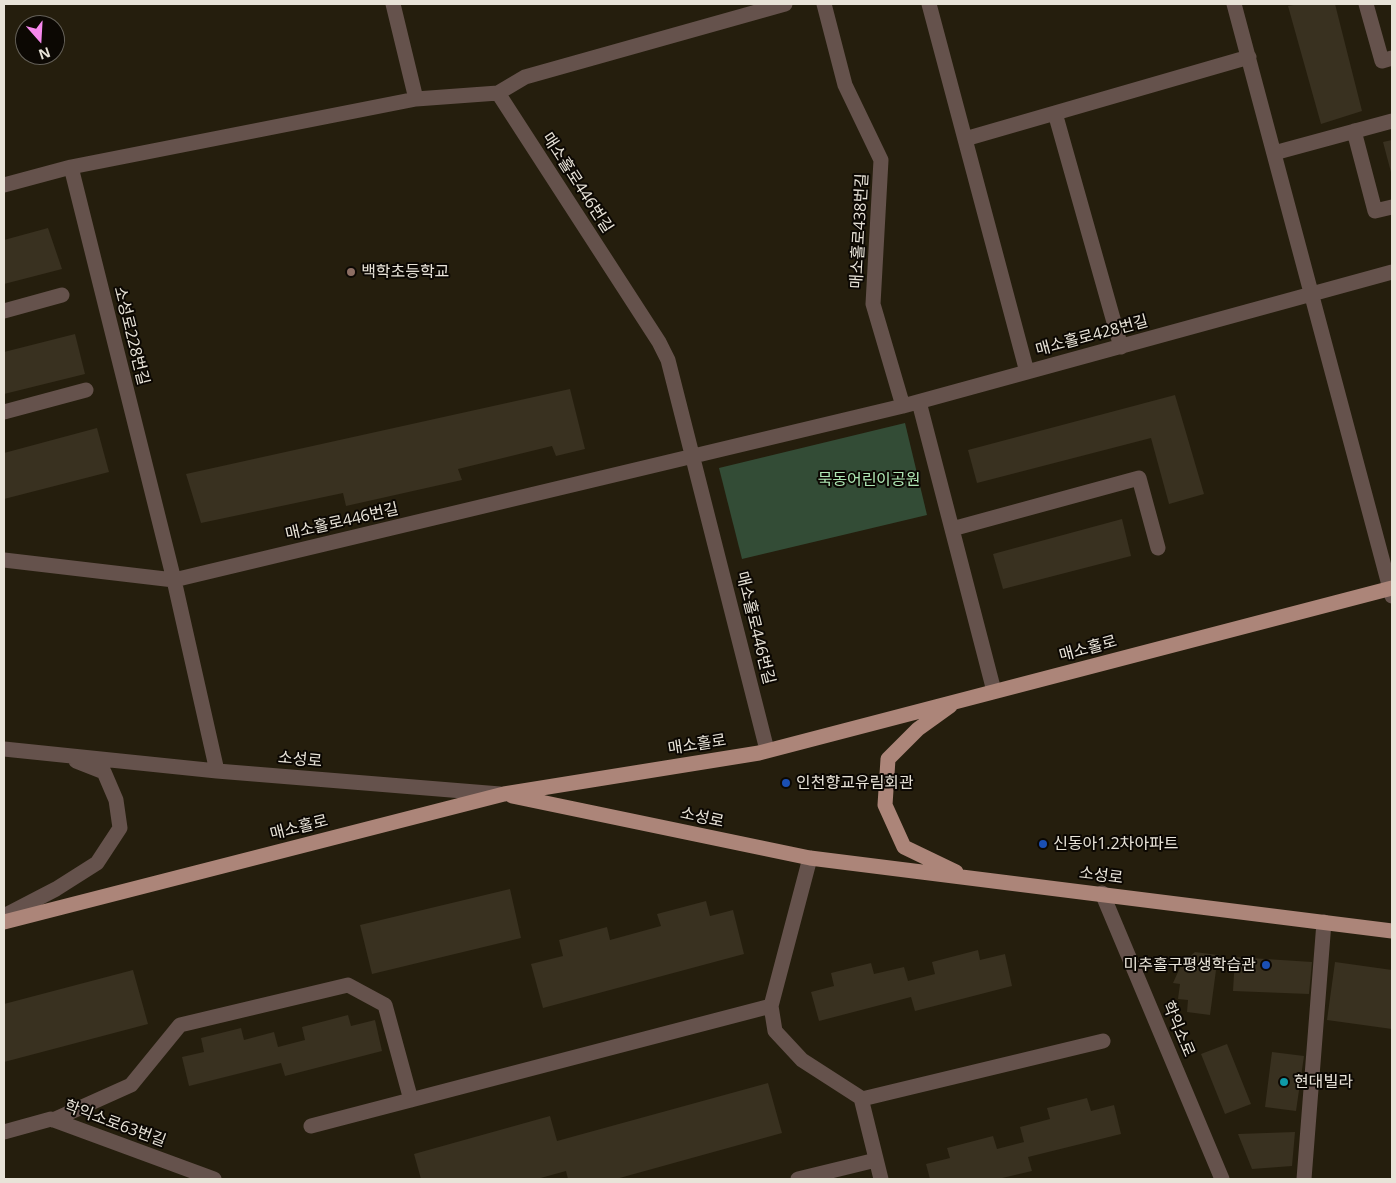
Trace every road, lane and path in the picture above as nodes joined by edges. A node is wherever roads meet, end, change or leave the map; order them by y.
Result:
1 (393, 4) edge
2 (785, 4) edge
3 (824, 4) edge
4 (929, 4) edge
5 (1234, 4) edge
6 (1366, 4) edge
7 (1248, 57) junction
8 (1392, 58) edge
9 (498, 93) junction
10 (416, 99) junction
11 (1056, 113) junction
12 (1392, 121) edge
13 (1354, 131) junction
14 (965, 139) junction
15 (1274, 153) junction
16 (71, 168) junction
17 (4, 185) edge
18 (1392, 206) edge
19 (1392, 272) edge
20 (1312, 294) junction
21 (62, 295) dead end
22 (4, 311) edge
23 (1121, 347) junction
24 (1027, 372) junction
25 (86, 390) dead end
26 (919, 402) junction
27 (903, 406) junction
28 (4, 412) edge
29 (694, 456) junction
30 (952, 528) junction
31 (1158, 548) dead end
32 (4, 560) edge
33 (174, 580) junction
34 (1391, 591) edge
35 (994, 691) junction
36 (959, 700) junction
37 (4, 749) edge
38 (767, 750) junction
39 (58, 754) junction
40 (217, 771) junction
41 (504, 794) junction
42 (810, 858) junction
43 (967, 878) junction
44 (1102, 893) junction
45 (4, 916) edge
46 (4, 922) edge
47 (1324, 922) junction
48 (1392, 931) edge
49 (771, 1006) junction
50 (1103, 1041) dead end
51 (862, 1099) junction
52 (411, 1100) junction
53 (53, 1120) junction
54 (311, 1126) dead end
55 (4, 1132) edge
56 (876, 1160) junction
57 (214, 1179) edge
58 (798, 1179) edge
59 (881, 1179) edge
60 (1222, 1179) edge
61 (1304, 1179) edge

1 - 10 street
2 - 9 street
3 - 27 street, 매소홀로438번길
4 - 14 street, 매소홀로428번길
5 - 7 street
6 - 8 street
7 - 11 street
7 - 15 street
9 - 10 street
9 - 29 street, 매소홀로446번길
10 - 16 street
11 - 14 street
11 - 23 street
12 - 13 street
13 - 15 street
13 - 18 street
14 - 24 street, 매소홀로428번길
15 - 20 street
16 - 17 street
16 - 33 street, 소성로228번길
19 - 20 street, 매소홀로428번길
20 - 23 street, 매소홀로428번길
20 - 34 street
21 - 22 street
23 - 24 street, 매소홀로428번길
24 - 26 street
25 - 28 street
26 - 27 street
26 - 30 street
27 - 29 street
29 - 33 street, 매소홀로446번길
29 - 38 street, 매소홀로446번길
30 - 31 street
30 - 35 street
32 - 33 street
33 - 40 street, 소성로228번길
34 - 35 main road, 매소홀로
35 - 36 main road, 매소홀로
36 - 38 main road, 매소홀로
36 - 43 main road
37 - 39 street, 소성로
38 - 41 main road, 매소홀로
39 - 40 street, 소성로
39 - 45 street
40 - 41 street, 소성로
41 - 42 main road, 소성로
41 - 46 main road, 매소홀로
42 - 43 main road, 소성로
42 - 49 street
43 - 44 main road, 소성로
44 - 47 main road, 소성로
44 - 60 street, 학익소로
47 - 48 main road, 소성로
47 - 61 street
49 - 51 street
49 - 52 street
50 - 51 street
51 - 56 street
52 - 53 street
52 - 54 street
53 - 55 street, 학익소로63번길
53 - 57 street, 학익소로63번길
56 - 58 street
56 - 59 street

